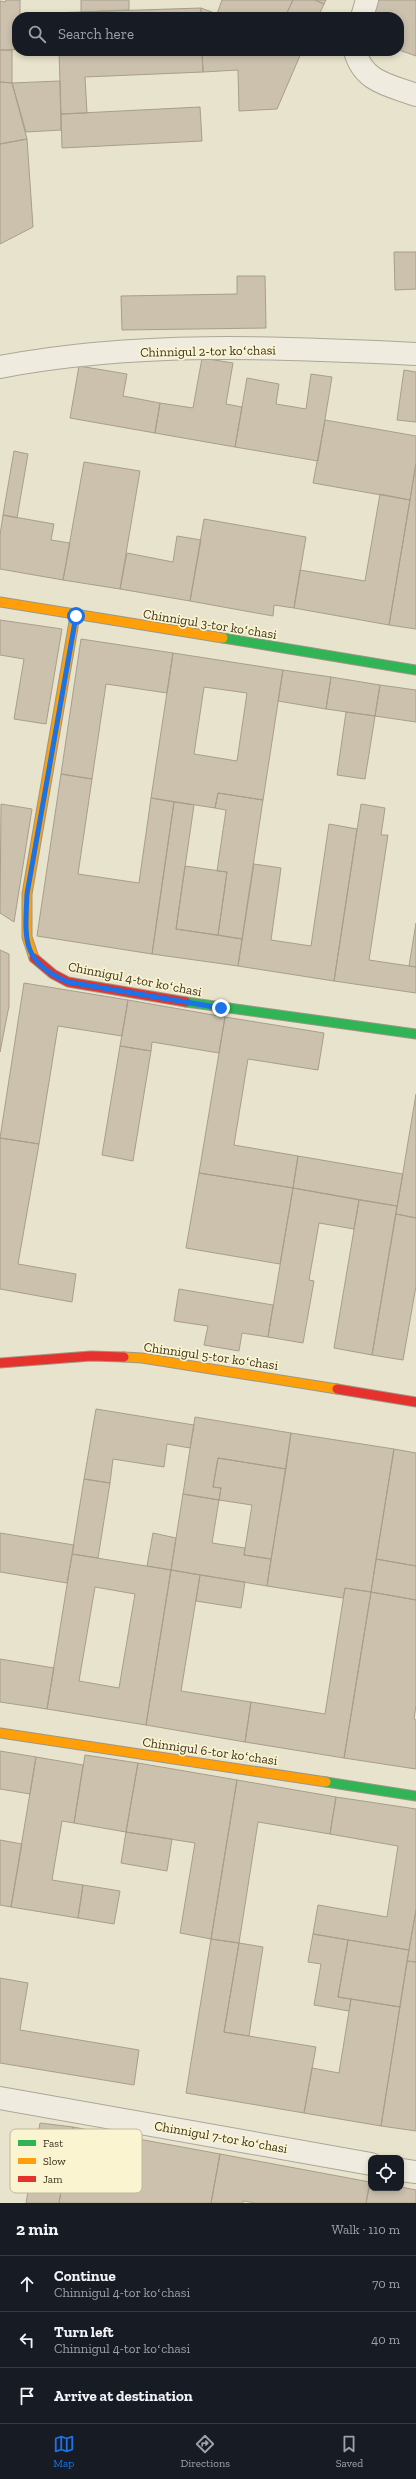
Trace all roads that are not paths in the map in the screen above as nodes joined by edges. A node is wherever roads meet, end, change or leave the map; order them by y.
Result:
1 (367, 0) edge
2 (363, 12) edge
3 (356, 56) edge
4 (416, 95) edge
5 (416, 354) edge
6 (0, 367) edge
7 (0, 602) edge
8 (76, 616) junction
9 (416, 670) edge
10 (416, 1034) edge
11 (0, 1363) edge
12 (416, 1402) edge
13 (0, 1733) edge
14 (416, 1796) edge
15 (0, 2098) edge
16 (368, 2163) edge
17 (404, 2170) edge
18 (416, 2172) edge

1 - 2 street
3 - 4 street
5 - 6 street, Chinnigul 2-tor koʻchasi
7 - 8 street, Chinnigul 3-tor koʻchasi
8 - 9 street, Chinnigul 3-tor koʻchasi
8 - 10 street, Chinnigul 4-tor koʻchasi
11 - 12 street, Chinnigul 5-tor koʻchasi
13 - 14 street, Chinnigul 6-tor koʻchasi
15 - 16 street, Chinnigul 7-tor koʻchasi
17 - 18 street

